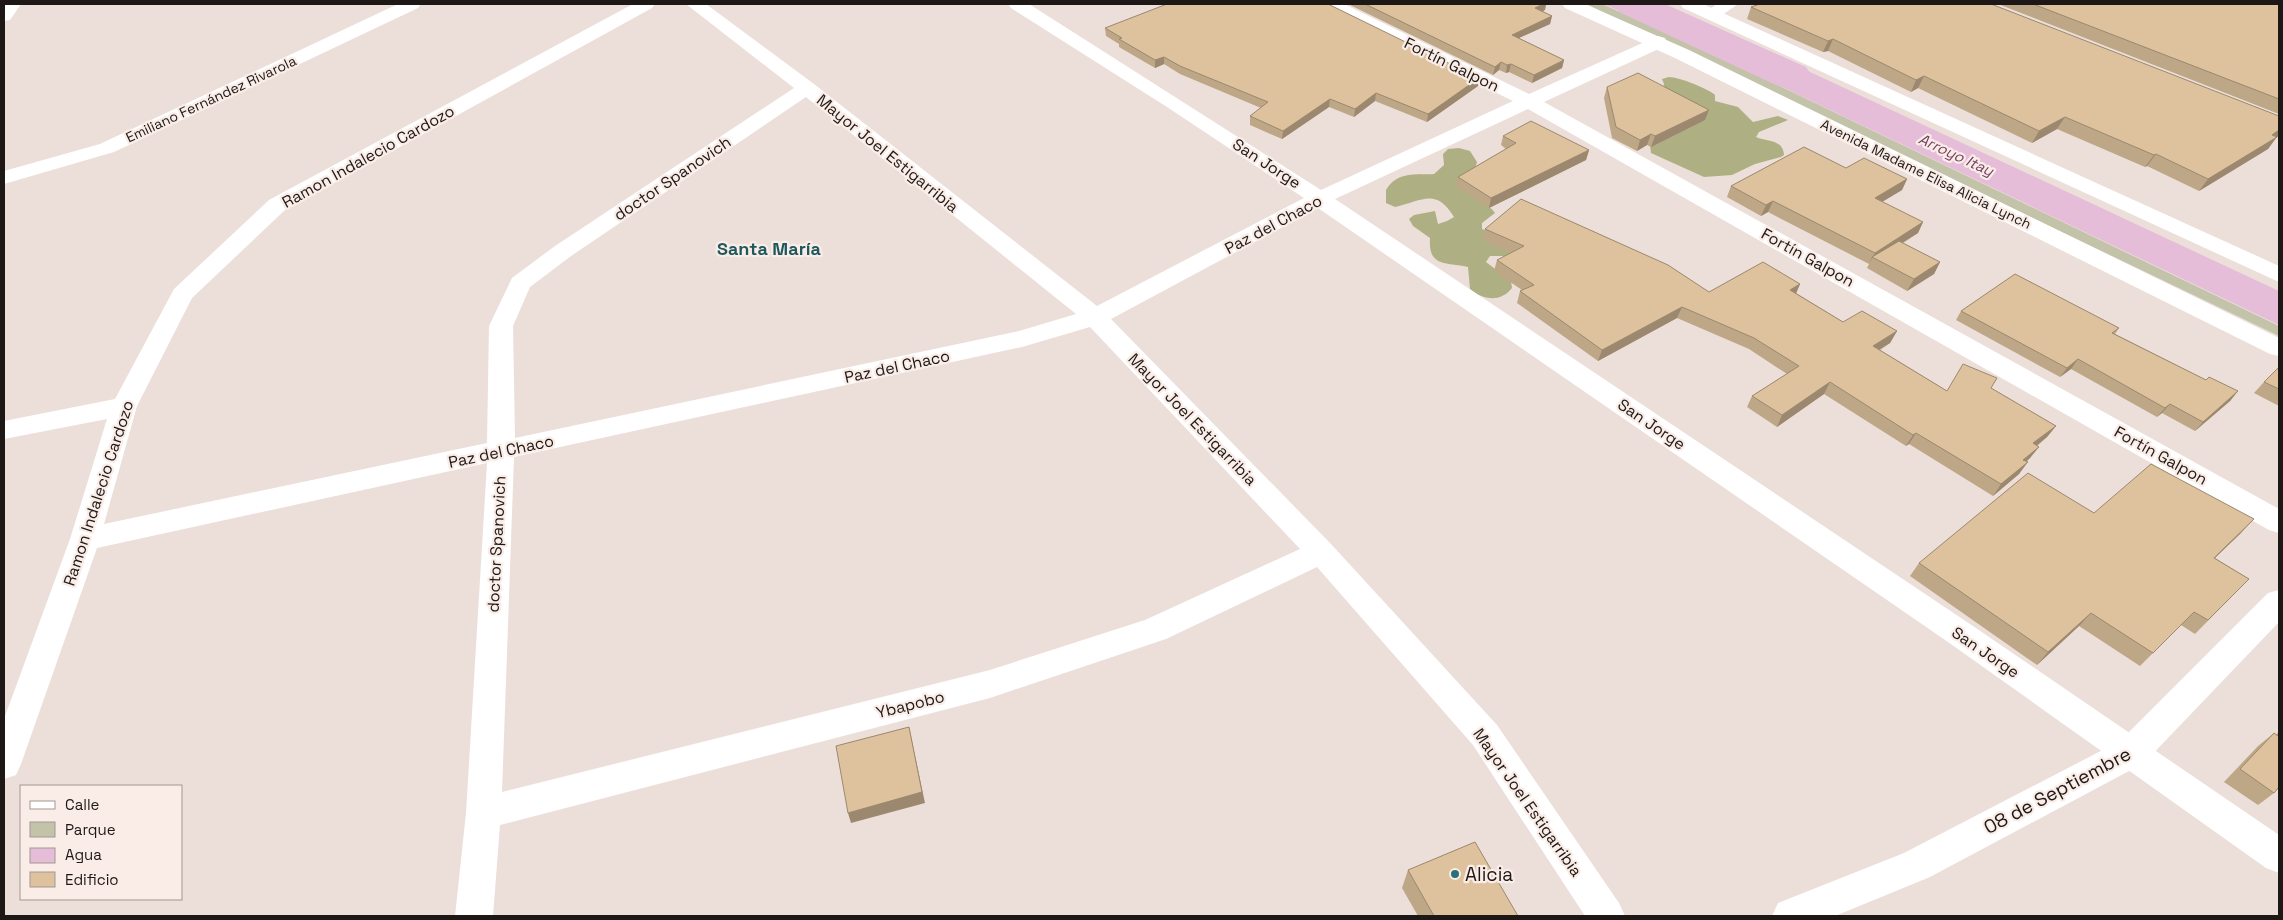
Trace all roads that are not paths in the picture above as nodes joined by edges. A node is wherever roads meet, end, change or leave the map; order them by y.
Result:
1 (12, 4) edge
2 (412, 4) edge
3 (646, 4) edge
4 (695, 4) edge
5 (1017, 4) edge
6 (1330, 4) edge
7 (1571, 4) edge
8 (1689, 4) edge
9 (1720, 9) edge
10 (4, 16) edge
11 (1658, 42) junction
12 (807, 88) junction
13 (1528, 101) junction
14 (4, 178) edge
15 (1320, 198) junction
16 (2279, 275) edge
17 (1095, 317) junction
18 (2279, 348) edge
19 (124, 406) junction
20 (4, 430) edge
21 (501, 451) junction
22 (2279, 522) edge
23 (85, 539) junction
24 (1321, 552) junction
25 (2279, 602) edge
26 (2132, 752) junction
27 (4, 764) edge
28 (484, 813) junction
29 (2279, 856) edge
30 (474, 916) edge
31 (1606, 916) edge
32 (1791, 916) edge

1 - 10 main road
2 - 14 main road, Emiliano Fernández Rivarola
3 - 19 main road, Ramon Indalecio Cardozo
4 - 12 main road, Mayor Joel Estigarribia
5 - 15 main road, San Jorge
6 - 13 main road, Fortín Galpon
7 - 11 main road, Avenida Madame Elisa Alicia Lynch
8 - 9 main road
9 - 16 main road
11 - 13 main road, Paz del Chaco
11 - 18 main road, Avenida Madame Elisa Alicia Lynch
12 - 17 main road, Mayor Joel Estigarribia
12 - 21 main road, doctor Spanovich
13 - 15 main road, Paz del Chaco
13 - 22 main road, Fortín Galpon
15 - 17 main road, Paz del Chaco
15 - 26 main road, San Jorge
17 - 21 main road, Paz del Chaco
17 - 24 main road, Mayor Joel Estigarribia
19 - 20 main road
19 - 23 main road, Ramon Indalecio Cardozo
21 - 23 main road, Paz del Chaco
21 - 28 main road, doctor Spanovich
23 - 27 main road, Ramon Indalecio Cardozo
24 - 28 main road, Ybapobo
24 - 31 main road, Mayor Joel Estigarribia
25 - 26 main road, 08 de Septiembre
26 - 29 main road, San Jorge
26 - 32 main road, 08 de Septiembre
28 - 30 main road, doctor Spanovich

